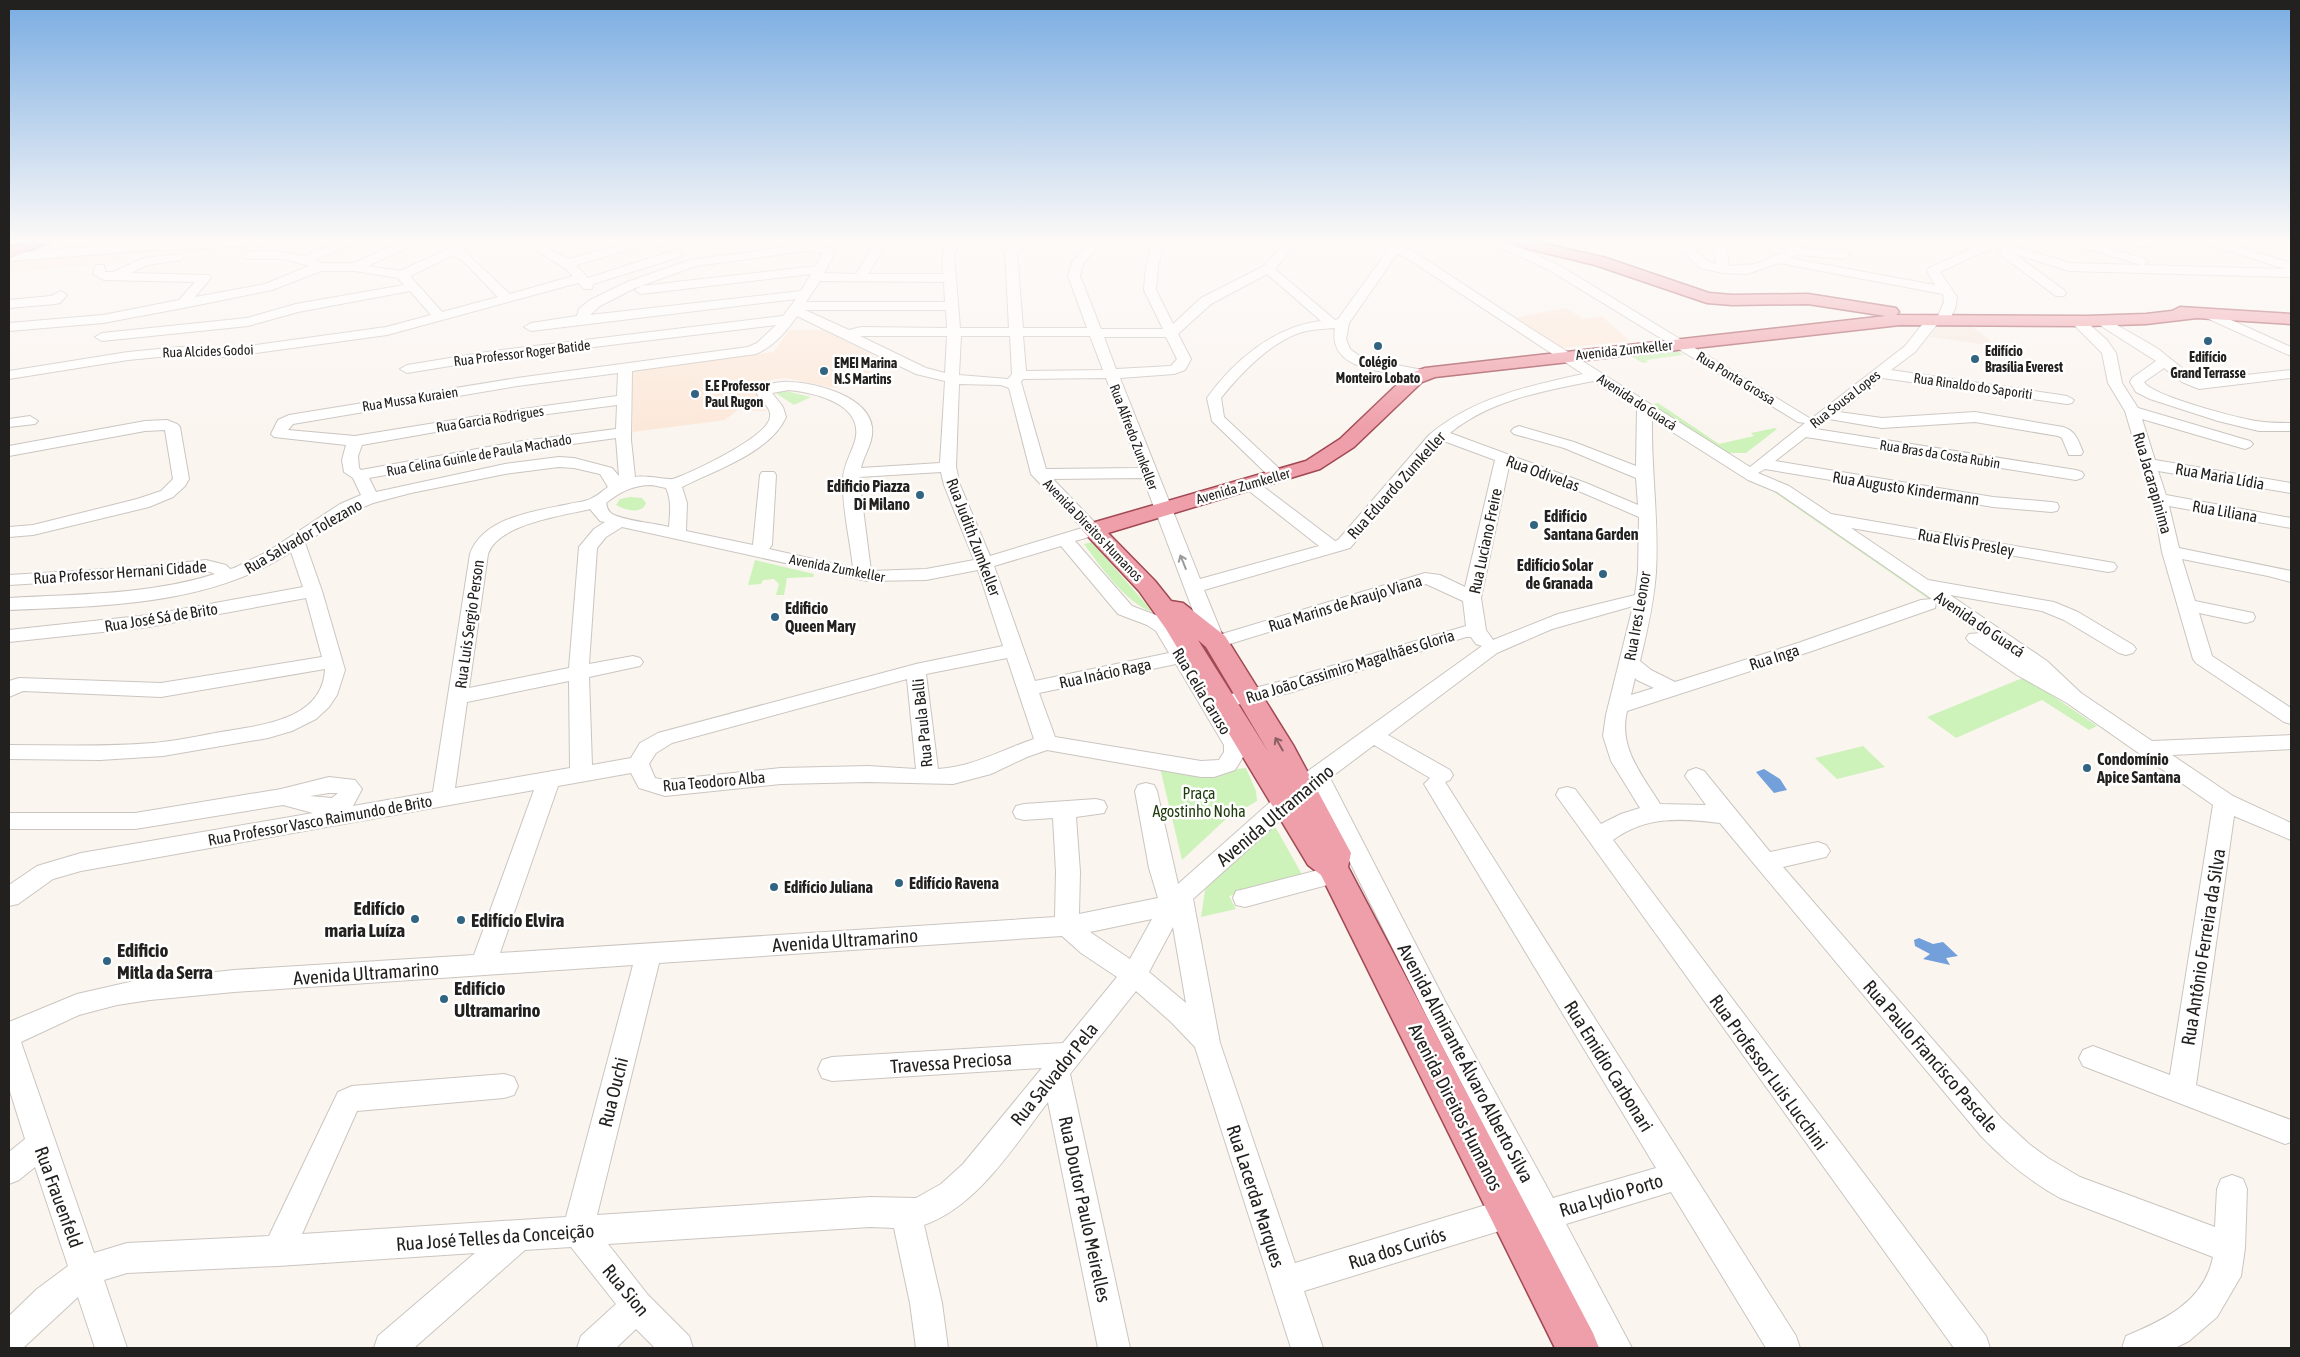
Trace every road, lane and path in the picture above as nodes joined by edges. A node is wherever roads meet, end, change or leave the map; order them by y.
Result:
1 (28, 302) edge
2 (213, 302) edge
3 (269, 302) edge
4 (427, 302) edge
5 (496, 302) edge
6 (597, 302) edge
7 (732, 302) edge
8 (799, 302) edge
9 (952, 302) edge
10 (1015, 302) edge
11 (1084, 302) edge
12 (1156, 302) edge
13 (1205, 302) edge
14 (1310, 302) edge
15 (1353, 302) edge
16 (1483, 302) edge
17 (1611, 302) edge
18 (1829, 302) edge
19 (1952, 302) edge
20 (9, 304) edge
21 (183, 304) joint
22 (952, 306) junction
23 (1851, 306) junction
24 (793, 312) junction
25 (2202, 313) junction
26 (440, 318) junction
27 (585, 319) junction
28 (2291, 319) edge
29 (2103, 321) junction
30 (2078, 322) junction
31 (1337, 324) junction
32 (1924, 324) junction
33 (9, 327) edge
34 (531, 327) dead end
35 (954, 332) junction
36 (1018, 332) junction
37 (1171, 333) junction
38 (1096, 334) junction
39 (848, 335) junction
40 (102, 337) dead end
41 (1679, 344) junction
42 (2291, 352) edge
43 (1565, 356) junction
44 (2166, 361) junction
45 (625, 368) junction
46 (407, 369) dead end
47 (1879, 373) junction
48 (1110, 374) junction
49 (1423, 374) junction
50 (2291, 374) edge
51 (9, 375) edge
52 (1595, 376) junction
53 (953, 379) junction
54 (1016, 379) junction
55 (625, 399) junction
56 (2067, 400) dead end
57 (1645, 407) junction
58 (2132, 411) junction
59 (1825, 414) junction
60 (30, 421) dead end
61 (9, 423) edge
62 (1803, 425) junction
63 (2291, 427) edge
64 (1519, 430) dead end
65 (624, 432) junction
66 (1438, 434) junction
67 (355, 441) junction
68 (2245, 444) dead end
69 (9, 451) edge
70 (2075, 452) dead end
71 (1503, 459) junction
72 (2148, 464) junction
73 (948, 467) junction
74 (1751, 470) junction
75 (851, 473) junction
76 (1149, 473) junction
77 (1039, 474) junction
78 (359, 475) junction
79 (768, 475) dead end
80 (1644, 476) junction
81 (2076, 476) dead end
82 (1279, 477) junction
83 (1250, 484) junction
84 (622, 485) junction
85 (674, 485) junction
86 (2291, 488) edge
87 (371, 498) junction
88 (2159, 499) junction
89 (598, 502) junction
90 (2051, 507) dead end
91 (1163, 510) junction
92 (1647, 515) junction
93 (1823, 518) junction
94 (619, 521) junction
95 (2291, 523) edge
96 (1093, 530) junction
97 (9, 532) edge
98 (677, 535) junction
99 (1064, 538) junction
100 (296, 542) junction
101 (1333, 548) junction
102 (757, 552) junction
103 (2172, 552) junction
104 (984, 564) junction
105 (2108, 567) dead end
106 (863, 575) junction
107 (227, 577) junction
108 (2291, 577) edge
109 (9, 580) edge
110 (1921, 584) junction
111 (1147, 586) junction
112 (1193, 587) junction
113 (313, 591) junction
114 (1472, 598) junction
115 (1644, 598) junction
116 (9, 604) edge
117 (1928, 604) junction
118 (2186, 605) junction
119 (1592, 610) junction
120 (2246, 617) dead end
121 (1640, 622) junction
122 (1476, 630) junction
123 (9, 636) edge
124 (1215, 641) junction
125 (1490, 649) junction
126 (2126, 649) dead end
127 (1015, 650) junction
128 (1181, 657) junction
129 (333, 661) junction
130 (633, 662) dead end
131 (1629, 663) junction
132 (916, 670) junction
133 (579, 673) junction
134 (1673, 688) junction
135 (1028, 689) junction
136 (9, 690) edge
137 (458, 696) junction
138 (1250, 696) junction
139 (2074, 698) junction
140 (1224, 702) junction
141 (1620, 706) junction
142 (2291, 717) edge
143 (1374, 736) junction
144 (2291, 742) edge
145 (1046, 743) junction
146 (2147, 749) junction
147 (9, 752) edge
148 (638, 764) junction
149 (581, 774) junction
150 (1696, 776) dead end
151 (928, 777) junction
152 (549, 779) junction
153 (1302, 788) junction
154 (1146, 791) dead end
155 (1567, 795) dead end
156 (283, 797) dead end
157 (443, 798) junction
158 (2225, 802) junction
159 (1096, 808) dead end
160 (1064, 810) junction
161 (1024, 812) dead end
162 (1654, 812) junction
163 (1726, 816) junction
164 (9, 821) edge
165 (2291, 832) edge
166 (1598, 838) junction
167 (1818, 851) dead end
168 (1766, 862) junction
169 (1335, 870) junction
170 (9, 896) edge
171 (1245, 898) dead end
172 (1176, 900) junction
173 (1067, 926) junction
174 (649, 953) junction
175 (483, 965) junction
176 (1134, 975) junction
177 (9, 1035) edge
178 (1207, 1043) junction
179 (9, 1046) edge
180 (2093, 1058) dead end
181 (1062, 1062) junction
182 (832, 1070) dead end
183 (504, 1086) dead end
184 (2182, 1092) junction
185 (2285, 1131) dead end
186 (40, 1145) junction
187 (9, 1170) edge
188 (1676, 1176) junction
189 (2232, 1188) dead end
190 (1509, 1213) junction
191 (906, 1214) junction
192 (1546, 1215) junction
193 (578, 1231) junction
194 (518, 1236) junction
195 (2230, 1248) junction
196 (278, 1251) junction
197 (86, 1271) junction
198 (1284, 1282) junction
199 (637, 1306) junction
200 (9, 1338) edge
201 (111, 1348) edge
202 (390, 1348) edge
203 (593, 1348) edge
204 (677, 1348) edge
205 (932, 1348) edge
206 (1114, 1348) edge
207 (1307, 1348) edge
208 (1578, 1348) edge
209 (1616, 1348) edge
210 (1784, 1348) edge
211 (1974, 1348) edge
212 (2138, 1348) edge

1 - 20 street
2 - 21 street
3 - 40 street
4 - 26 street
5 - 26 street, Rua Alcides Godoi
6 - 27 street
7 - 27 street
8 - 24 street
9 - 22 street, Rua Judith Zumkeller
10 - 36 street
11 - 38 street, Rua Alfredo Zunkeller
12 - 37 street
13 - 37 street
14 - 31 street
15 - 31 street
16 - 43 street, Avenida do Guacá
17 - 41 street, Rua Ponta Grossa
18 - 23 main road
19 - 32 street
21 - 33 street
22 - 24 street, Rua Professor Roger Batide
22 - 35 street, Rua Judith Zumkeller
23 - 32 main road
23 - 32 main road
24 - 39 street
24 - 45 street
24 - 46 street, Rua Professor Roger Batide
25 - 28 main road
25 - 29 main road
25 - 42 street
26 - 51 street, Rua Alcides Godoi
27 - 34 street
29 - 30 main road
29 - 44 street
30 - 32 main road
30 - 58 street, Rua Jacarapinima
31 - 49 street
31 - 82 street
32 - 41 main road, Avenida Zumkeller
32 - 47 street, Rua Sousa Lopes
32 - 62 street, Rua Sousa Lopes
35 - 36 street
35 - 39 street
35 - 53 street, Rua Judith Zumkeller
36 - 38 street
36 - 54 street
37 - 38 street
37 - 48 street
38 - 48 street, Rua Alfredo Zunkeller
39 - 53 street
41 - 43 main road, Avenida Zumkeller
41 - 62 street, Rua Ponta Grossa
43 - 49 main road, Avenida Zumkeller
43 - 52 street, Avenida do Guacá
44 - 50 street
44 - 63 street
45 - 55 street
45 - 67 street, Rua Mussa Kuraien
47 - 56 street, Rua Rinaldo do Saporiti
47 - 59 street, Rua Sousa Lopes
48 - 54 street
48 - 76 street, Rua Alfredo Zunkeller
49 - 82 main road, Avenida Zumkeller
52 - 57 street, Avenida do Guacá
52 - 66 street, Rua Eduardo Zumkeller
53 - 54 street
53 - 73 street, Rua Judith Zumkeller
54 - 77 street, Avenida Direitos Humanos
55 - 65 street
55 - 67 street, Rua Garcia Rodrigues
57 - 74 street, Avenida do Guacá
57 - 80 street, Rua Ires Leonor
58 - 68 street
58 - 72 street, Rua Jacarapinima
59 - 62 street, Rua Sousa Lopes
59 - 70 street
60 - 61 street
62 - 74 street, Rua Sousa Lopes
62 - 74 street, Rua Sousa Lopes
62 - 81 street, Rua Bras da Costa Rubin
64 - 80 street
65 - 78 street, Rua Celina Guinle de Paula Machado
65 - 84 street
66 - 71 street, Rua Odivelas
66 - 101 street, Rua Eduardo Zumkeller
67 - 78 street, Rua Salvador Tolezano
69 - 97 street
71 - 92 street, Rua Odivelas
71 - 114 street, Rua Luciano Freire
72 - 86 street, Rua Maria Lídia
72 - 88 street, Rua Jacarapinima
73 - 75 street
73 - 104 street, Rua Judith Zumkeller
74 - 90 street, Rua Augusto Kindermann
74 - 93 street, Avenida do Guacá
74 - 117 street, Avenida do Guacá
75 - 85 street
75 - 106 street
76 - 77 street
76 - 91 street, Rua Alfredo Zunkeller
77 - 96 street, Avenida Direitos Humanos
78 - 87 street, Rua Celina Guinle de Paula Machado
79 - 102 street
80 - 92 street, Rua Ires Leonor
82 - 83 main road, Avenida Zumkeller
83 - 91 main road, Avenida Zumkeller
83 - 101 street
84 - 85 street
84 - 87 street, Rua Salvador Tolezano
84 - 89 street
85 - 98 street
87 - 100 street, Rua Salvador Tolezano
88 - 95 street, Rua Liliana
88 - 103 street, Rua Jacarapinima
89 - 94 street, Avenida Zumkeller
89 - 137 street, Rua Luis Sergio Person
91 - 96 main road, Avenida Zumkeller
112 -> 91 street, Rua Alfredo Zunkeller
92 - 115 street, Rua Ires Leonor
93 - 105 street, Rua Elvis Presley
93 - 110 street, Avenida do Guacá
94 - 98 street, Avenida Zumkeller
94 - 133 street
96 - 99 street, Avenida Zumkeller
96 - 111 main road, Avenida Direitos Humanos
98 - 102 street, Avenida Zumkeller
99 - 104 street, Avenida Zumkeller
99 - 128 street, Rua Celia Caruso
100 - 107 street, Rua Salvador Tolezano
100 - 113 street
101 - 112 street, Rua Eduardo Zumkeller
102 - 106 street, Avenida Zumkeller
103 - 108 street
103 - 118 street, Rua Jacarapinima
104 - 106 street, Avenida Zumkeller
104 - 127 street, Rua Judith Zumkeller
107 - 109 street, Rua Professor Hernani Cidade
107 - 116 street, Rua Salvador Tolezano
110 - 126 street
110 - 139 street, Avenida do Guacá
111 - 124 main road, Avenida Direitos Humanos
111 - 140 main road, Avenida Direitos Humanos
112 - 124 street, Rua Alfredo Zunkeller
113 - 123 street, Rua José Sá de Brito
113 - 129 street
114 - 122 street, Rua Luciano Freire
114 - 124 street, Rua Marins de Araujo Viana
115 - 119 street, Avenida Ultramarino
115 - 121 street, Rua Ires Leonor
117 - 134 street, Rua Inga
117 - 139 street, Avenida do Guacá
118 - 120 street
118 - 142 street, Rua Jacarapinima
119 - 121 street, Avenida Ultramarino
119 - 125 street, Avenida Ultramarino
121 - 131 street, Rua Ires Leonor
122 - 125 street, Rua Luciano Freire
122 - 138 street, Rua João Cassimiro Magalhães Gloria
124 - 138 main road, Avenida Direitos Humanos
125 - 143 street, Avenida Ultramarino
127 - 132 street
127 - 135 street, Rua Judith Zumkeller
128 - 135 street, Rua Inácio Raga
128 - 145 street, Rua Celia Caruso
129 - 136 street
129 - 147 street
130 - 133 street
131 - 134 street
131 - 141 street, Rua Ires Leonor
132 - 148 street
132 - 151 street, Rua Paula Balli
133 - 137 street
133 - 149 street
134 - 141 street, Rua Inga
135 - 145 street, Rua Judith Zumkeller
137 - 157 street, Rua Luis Sergio Person
138 - 140 street, Rua João Cassimiro Magalhães Gloria
153 -> 138 main road, Avenida Direitos Humanos
139 - 146 street, Avenida do Guacá
140 - 153 main road, Avenida Direitos Humanos
141 - 162 street, Rua Ires Leonor
143 - 153 street, Avenida Ultramarino
143 - 188 street, Rua Emidio Carbonari
144 - 146 street
145 - 151 street, Rua Teodoro Alba
146 - 158 street, Avenida do Guacá
148 - 149 street, Rua Professor Vasco Raimundo de Brito
148 - 151 street, Rua Teodoro Alba
149 - 152 street, Rua Professor Vasco Raimundo de Brito
150 - 163 street, Rua Paulo Francisco Pascale
152 - 157 street, Rua Professor Vasco Raimundo de Brito
152 - 175 street
153 - 169 main road, Avenida Direitos Humanos
153 - 172 street, Avenida Ultramarino
153 - 192 street, Avenida Almirante Álvaro Alberto Silva
154 - 172 street, Rua Lacerda Marques
155 - 166 street, Rua Professor Luis Lucchini
156 - 164 street
157 - 170 street, Rua Professor Vasco Raimundo de Brito
158 - 165 street, Avenida do Guacá
158 - 184 street, Rua Antônio Ferreira da Silva
159 - 160 street
160 - 161 street
160 - 173 street
162 - 163 street
162 - 166 street
163 - 168 street, Rua Paulo Francisco Pascale
166 - 211 street, Rua Professor Luis Lucchini
167 - 168 street
168 - 195 street, Rua Paulo Francisco Pascale
169 - 171 street
169 - 190 main road, Avenida Direitos Humanos
172 - 173 street, Avenida Ultramarino
172 - 176 street, Rua Salvador Pela
172 - 178 street, Rua Lacerda Marques
173 - 174 street, Avenida Ultramarino
173 - 176 street, Rua Lacerda Marques
174 - 175 street, Avenida Ultramarino
174 - 193 street, Rua Ouchi
175 - 177 street, Avenida Ultramarino
176 - 178 street, Rua Lacerda Marques
176 - 181 street, Rua Salvador Pela
178 - 198 street, Rua Lacerda Marques
179 - 186 street, Rua Frauenfeld
180 - 184 street
181 - 182 street, Travessa Preciosa
181 - 191 street, Rua Salvador Pela
181 - 206 street, Rua Doutor Paulo Meirelles
183 - 196 street
184 - 185 street
186 - 187 street
186 - 197 street, Rua Frauenfeld
188 - 192 street, Rua Lydio Porto
188 - 210 street, Rua Emidio Carbonari
189 - 195 street
190 - 198 street, Rua dos Curiós
190 - 208 main road, Avenida Direitos Humanos
191 - 193 street, Rua José Telles da Conceição
191 - 205 street
192 - 209 street, Avenida Almirante Álvaro Alberto Silva
193 - 194 street, Rua José Telles da Conceição
193 - 199 street, Rua Sion
194 - 196 street, Rua José Telles da Conceição
194 - 202 street
195 - 212 street
196 - 197 street, Rua José Telles da Conceição
197 - 200 street, Rua José Telles da Conceição
197 - 201 street, Rua Frauenfeld
198 - 207 street, Rua Lacerda Marques
199 - 203 street
199 - 204 street, Rua Sion

